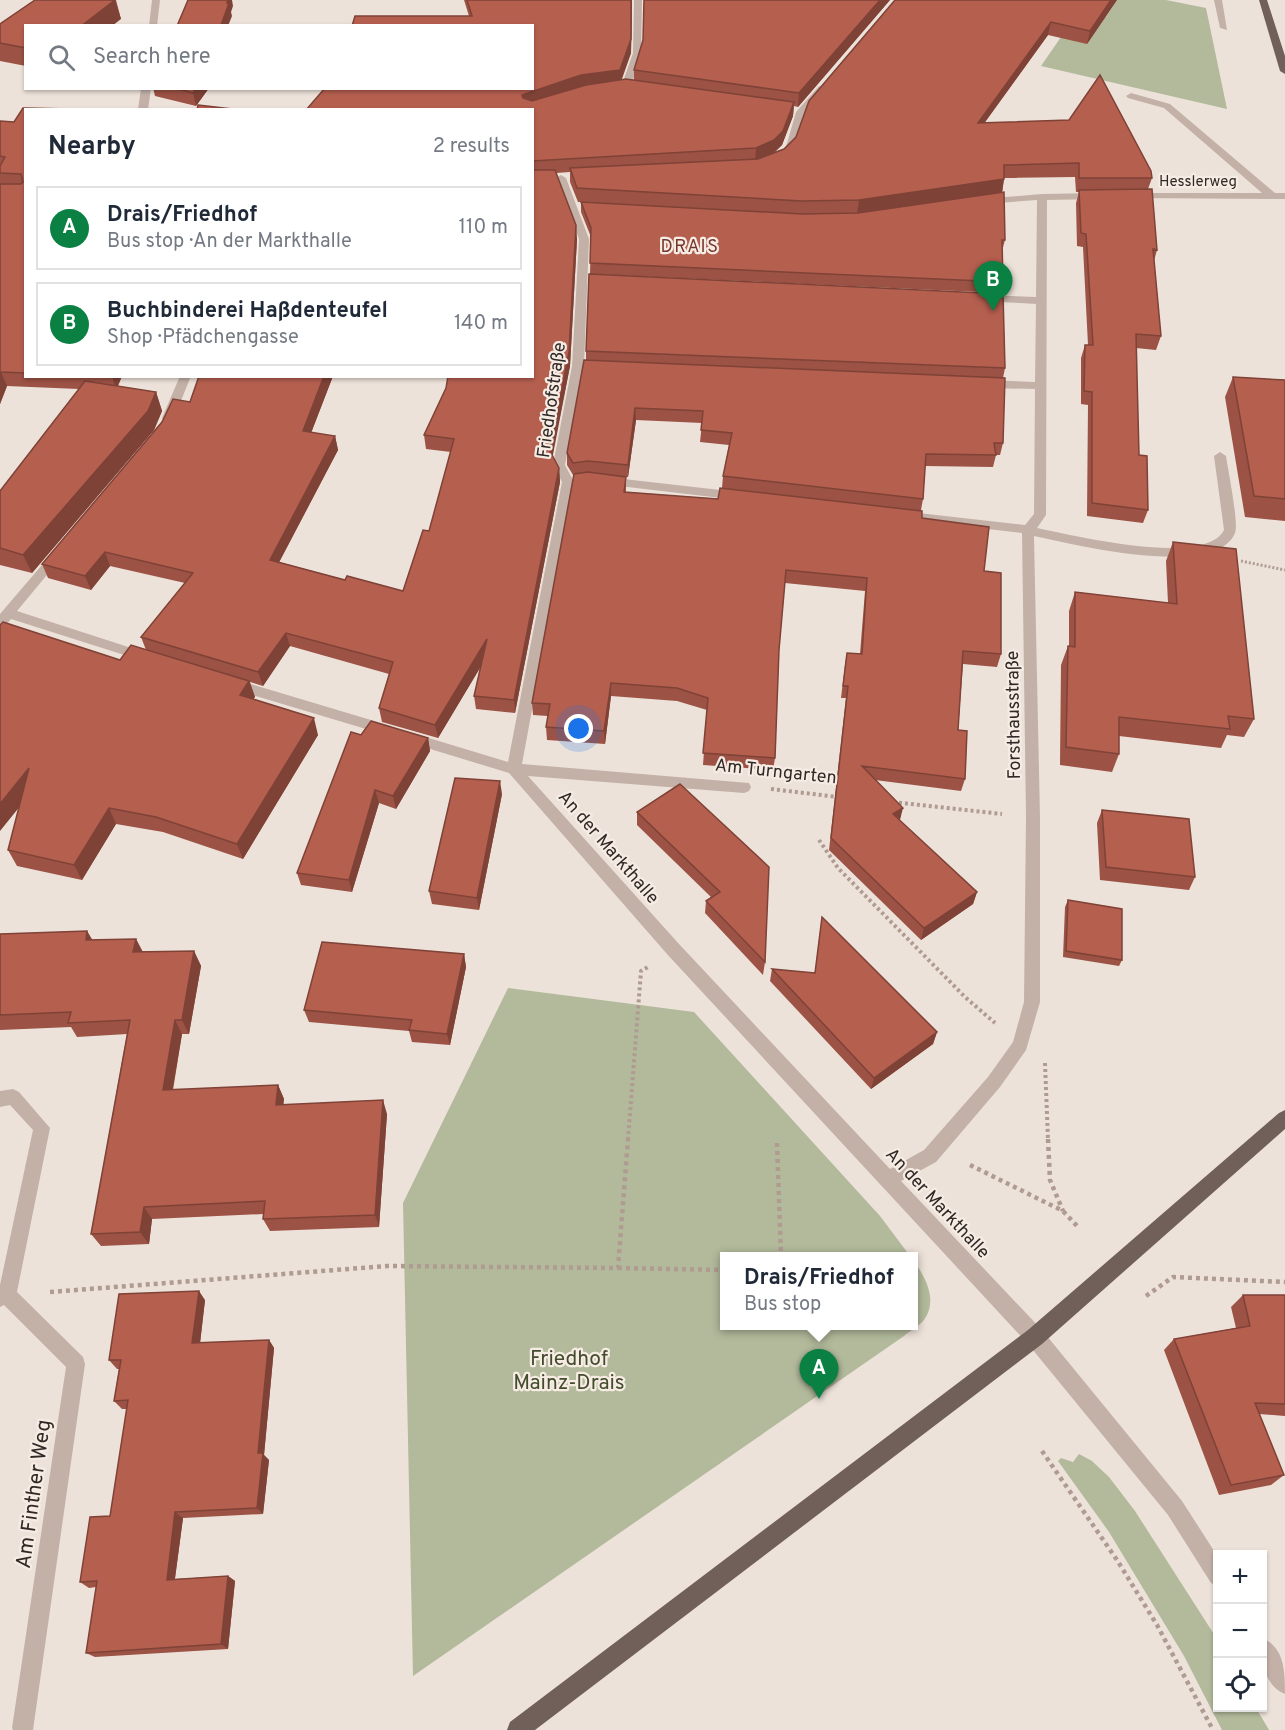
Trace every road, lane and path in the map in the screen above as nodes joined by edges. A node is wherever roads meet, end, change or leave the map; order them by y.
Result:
1 (156, 0) edge
2 (638, 0) edge
3 (1218, 0) edge
4 (1263, 0) edge
5 (153, 24) edge
6 (1224, 28) dead end
7 (1285, 71) edge
8 (831, 76) edge
9 (637, 89) edge
10 (146, 90) edge
11 (1131, 96) dead end
12 (143, 108) edge
13 (790, 110) edge
14 (801, 112) junction
15 (767, 163) edge
16 (561, 178) edge
17 (1272, 195) junction
18 (1042, 196) junction
19 (1111, 196) edge
20 (1123, 196) edge
21 (1285, 196) edge
22 (978, 202) edge
23 (971, 297) edge
24 (1042, 301) junction
25 (185, 378) edge
26 (970, 383) edge
27 (1042, 386) junction
28 (161, 432) edge
29 (1220, 456) dead end
30 (578, 480) junction
31 (749, 498) edge
32 (888, 514) edge
33 (1028, 530) junction
34 (68, 541) edge
35 (4, 618) edge
36 (157, 660) edge
37 (224, 681) edge
38 (514, 769) junction
39 (744, 786) joint
40 (848, 798) edge
41 (883, 801) edge
42 (1033, 818) junction
43 (819, 840) dead end
44 (673, 949) junction
45 (1020, 1045) junction
46 (0, 1099) edge
47 (1285, 1118) edge
48 (777, 1143) dead end
49 (970, 1165) dead end
50 (889, 1179) junction
51 (1063, 1211) junction
52 (1078, 1227) dead end
53 (781, 1252) edge
54 (618, 1268) junction
55 (720, 1270) edge
56 (1285, 1282) edge
57 (4, 1296) edge
58 (1146, 1296) dead end
59 (1035, 1336) junction
60 (1042, 1451) dead end
61 (1213, 1568) edge
62 (1267, 1654) edge
63 (1285, 1683) edge
64 (23, 1728) dead end
65 (518, 1730) edge
66 (1213, 1730) edge

1 - 5 street
2 - 9 street
3 - 6 street
4 - 7 main road
8 - 14 street
10 - 12 street
11 - 17 street
13 - 14 street
14 - 15 street
16 - 30 street, Friedhofstraße
17 - 20 street, Hesslerweg
17 - 21 street, Hesslerweg
18 - 19 street
18 - 22 street
18 - 24 street, Forsthausstraße
23 - 24 street
24 - 27 street, Forsthausstraße
25 - 28 street
26 - 27 street
27 - 33 street, Forsthausstraße
29 - 33 street
30 - 31 street
30 - 38 street, Friedhofstraße
32 - 33 street
33 - 42 street, Forsthausstraße
34 - 35 street
35 - 36 street
37 - 38 street
38 - 39 street, Am Turngarten
38 - 44 street, An der Markthalle
39 - 40 path, Am Turngarten
41 - 42 path
42 - 45 street, Forsthausstraße
43 - 45 path
44 - 50 street, An der Markthalle
44 - 54 path
45 - 50 street, Forsthausstraße
45 - 51 path
46 - 57 street
47 - 59 main road
48 - 53 path
49 - 51 path
50 - 59 street, An der Markthalle
51 - 52 path
54 - 55 path
54 - 57 path
56 - 58 path
57 - 64 street, Am Finther Weg
59 - 61 street, An der Markthalle
59 - 65 main road
60 - 66 path
62 - 63 street

